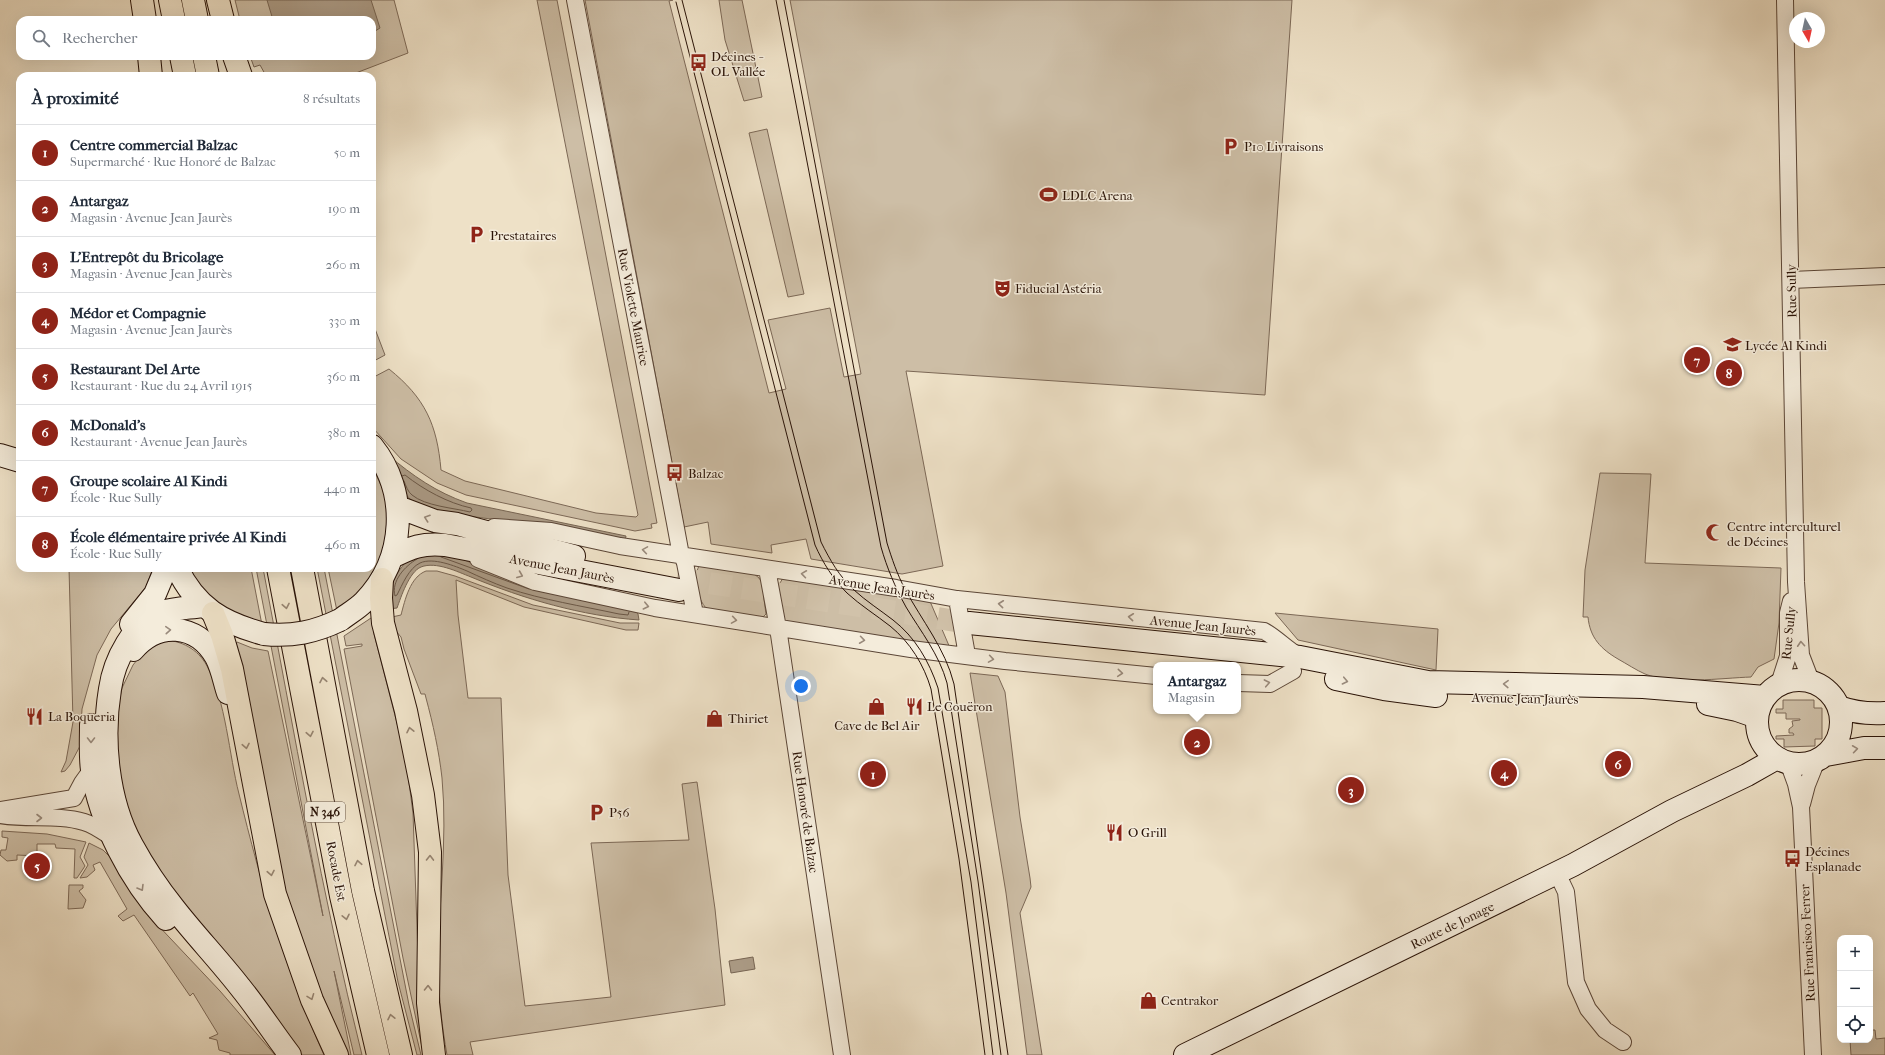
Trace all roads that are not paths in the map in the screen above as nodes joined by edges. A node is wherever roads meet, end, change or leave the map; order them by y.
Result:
1 (142, 0) edge
2 (170, 0) edge
3 (193, 0) edge
4 (218, 0) edge
5 (575, 0) edge
6 (1785, 0) edge
7 (144, 16) edge
8 (173, 16) edge
9 (196, 16) edge
10 (222, 16) edge
11 (149, 60) edge
12 (182, 60) edge
13 (205, 60) edge
14 (235, 60) edge
15 (151, 72) edge
16 (184, 72) edge
17 (207, 72) edge
18 (240, 72) edge
19 (1885, 276) edge
20 (1791, 280) junction
21 (376, 451) edge
22 (0, 455) edge
23 (16, 460) edge
24 (398, 507) junction
25 (457, 524) junction
26 (445, 545) junction
27 (683, 556) junction
28 (392, 557) junction
29 (767, 569) junction
30 (164, 572) edge
31 (179, 572) edge
32 (279, 572) edge
33 (303, 572) edge
34 (382, 579) junction
35 (1796, 582) junction
36 (957, 599) junction
37 (208, 609) junction
38 (695, 614) junction
39 (778, 628) junction
40 (969, 638) junction
41 (1296, 664) junction
42 (1153, 676) edge
43 (1811, 681) junction
44 (111, 682) junction
45 (1241, 683) edge
46 (1772, 691) junction
47 (1839, 707) junction
48 (1885, 713) edge
49 (242, 722) junction
50 (1758, 727) junction
51 (1885, 748) edge
52 (1821, 758) junction
53 (1782, 760) junction
54 (92, 770) junction
55 (1717, 789) junction
56 (74, 798) junction
57 (1801, 808) junction
58 (105, 809) junction
59 (0, 810) edge
60 (0, 815) edge
61 (1557, 873) junction
62 (268, 1026) junction
63 (1623, 1042) dead end
64 (290, 1055) edge
65 (337, 1055) edge
66 (378, 1055) edge
67 (400, 1055) edge
68 (434, 1055) edge
69 (842, 1055) edge
70 (1185, 1055) edge
71 (1813, 1055) edge

1 - 7 highway
2 - 8 highway
3 - 9 highway
4 - 10 highway
5 - 27 street, Rue Violette Maurice
6 - 20 street, Rue Sully
11 - 15 highway
12 - 16 highway
13 - 17 highway
14 - 18 highway
19 - 20 street
20 - 35 street, Rue Sully
21 - 24 main road
22 - 23 main road
25 -> 24 main road, Avenue Jean Jaurès
24 - 28 main road
25 - 26 main road, Avenue Jean Jaurès
27 -> 25 street, Avenue Jean Jaurès
26 - 28 main road, Avenue Jean Jaurès
26 -> 38 street, Avenue Jean Jaurès
27 - 29 street, Avenue Jean Jaurès
27 - 38 street, Rue Violette Maurice
28 - 34 main road
36 -> 29 street, Avenue Jean Jaurès
29 - 39 street, Rue Honoré de Balzac
30 -> 54 main road
31 - 37 main road
32 -> 66 highway, Rocade Est / N 346
67 -> 33 highway, Rocade Est / N 346
34 - 37 main road, bridge
68 -> 34 highway
43 -> 35 street, Rue Sully
35 - 46 street, Rue Sully
36 - 40 street
41 -> 36 street, Avenue Jean Jaurès
37 - 44 main road
37 - 49 highway
38 -> 39 street, Avenue Jean Jaurès
39 -> 40 street, Avenue Jean Jaurès
39 - 69 street, Rue Honoré de Balzac
40 - 41 main road, Avenue Jean Jaurès
40 -> 42 street, Avenue Jean Jaurès
45 -> 41 street
46 -> 41 main road, Avenue Jean Jaurès
41 -> 50 main road, Avenue Jean Jaurès
43 - 46 main road
43 - 47 main road
44 -> 49 main road
44 - 58 main road
46 - 50 main road
47 - 48 main road
47 - 52 main road
49 -> 65 highway
50 - 53 main road
50 - 55 main road, Route de Jonage
52 -> 51 main road
52 - 53 main road
52 - 57 street, Rue Francisco Ferrer
53 - 55 main road, Route de Jonage
53 - 57 street, Rue Francisco Ferrer
54 - 56 street
54 - 58 main road
55 - 61 main road, Route de Jonage
56 - 58 street
56 - 59 street
57 - 71 street, Rue Francisco Ferrer
60 -> 58 street
58 - 62 main road
58 -> 62 main road
61 - 63 street
61 - 70 main road, Route de Jonage
62 - 64 main road

